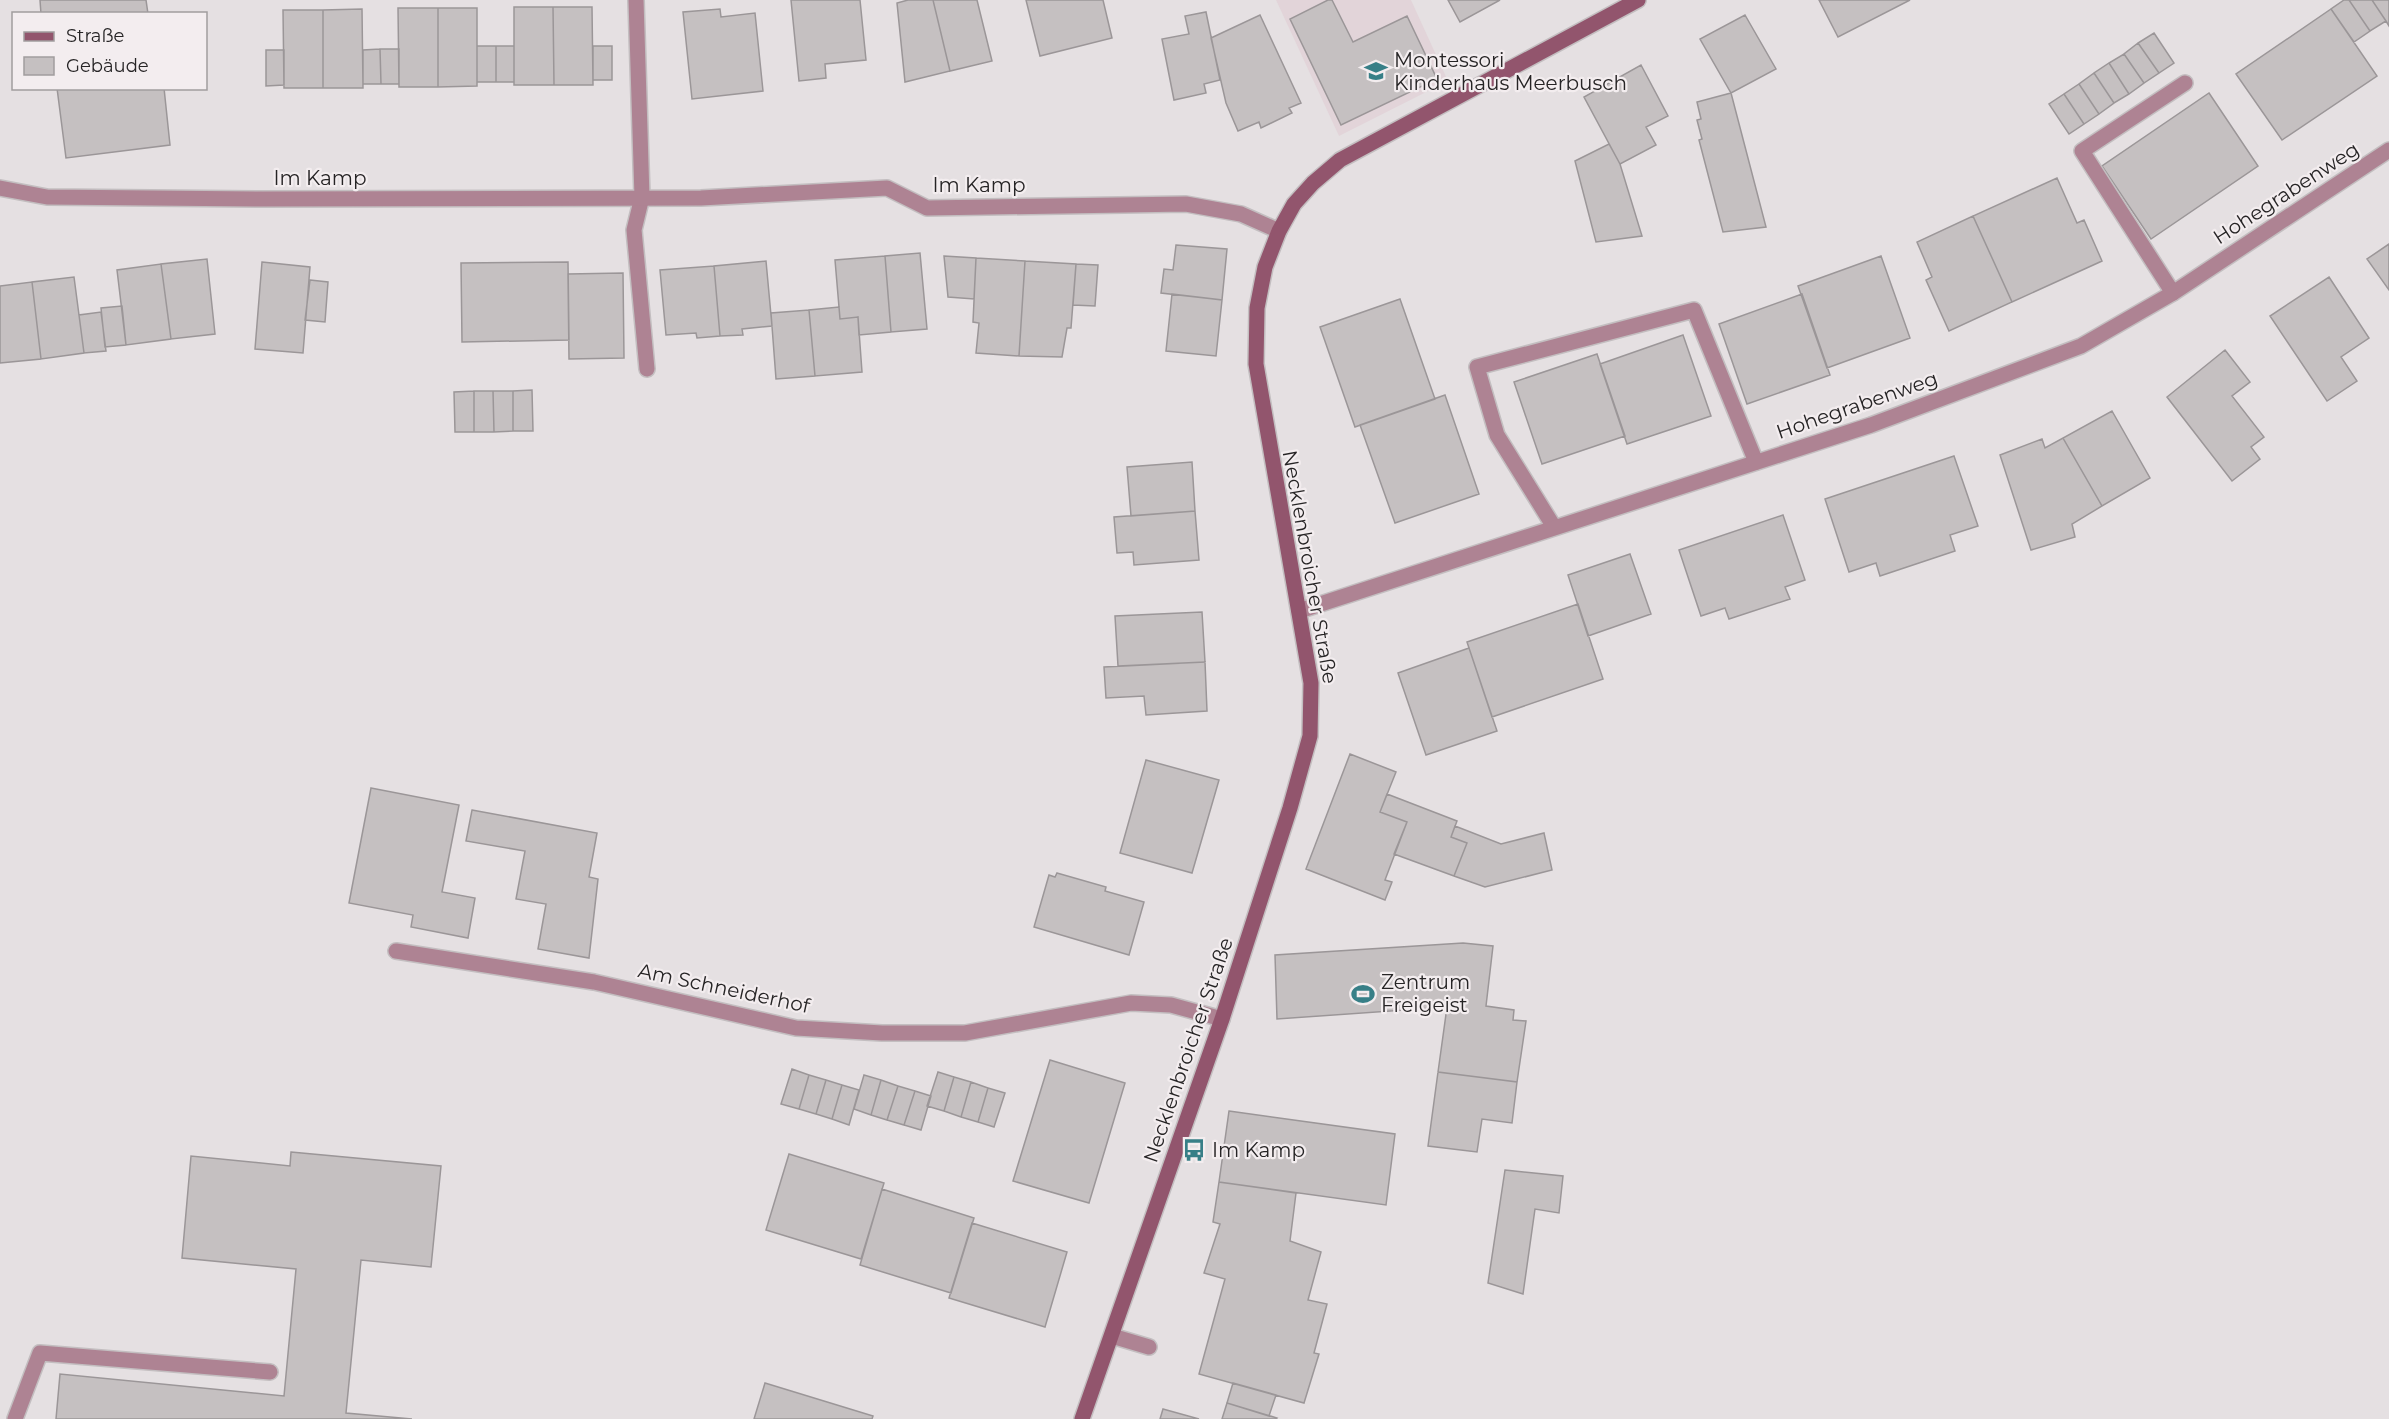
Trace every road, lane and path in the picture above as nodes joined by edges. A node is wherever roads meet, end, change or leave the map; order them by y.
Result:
1 (636, 0) edge
2 (1638, 0) edge
3 (2185, 83) dead end
4 (2389, 150) edge
5 (0, 188) edge
6 (642, 197) junction
7 (1279, 231) junction
8 (2173, 292) junction
9 (647, 369) dead end
10 (1756, 462) junction
11 (1554, 528) junction
12 (1299, 610) junction
13 (396, 951) dead end
14 (1222, 1019) junction
15 (1112, 1336) junction
16 (1149, 1347) dead end
17 (270, 1372) dead end
18 (15, 1419) edge
19 (1082, 1419) edge

1 - 6 street
2 - 7 main road, Necklenbroicher Straße
3 - 8 street
4 - 8 street, Hohegrabenweg
5 - 6 street, Im Kamp
6 - 7 street, Im Kamp
6 - 9 street
7 - 12 main road, Necklenbroicher Straße
8 - 10 street, Hohegrabenweg
10 - 11 street, Hohegrabenweg
10 - 11 street
11 - 12 street, Hohegrabenweg
12 - 14 main road, Necklenbroicher Straße
13 - 14 street, Am Schneiderhof
14 - 15 main road, Necklenbroicher Straße
15 - 16 street
15 - 19 main road, Necklenbroicher Straße
17 - 18 street

